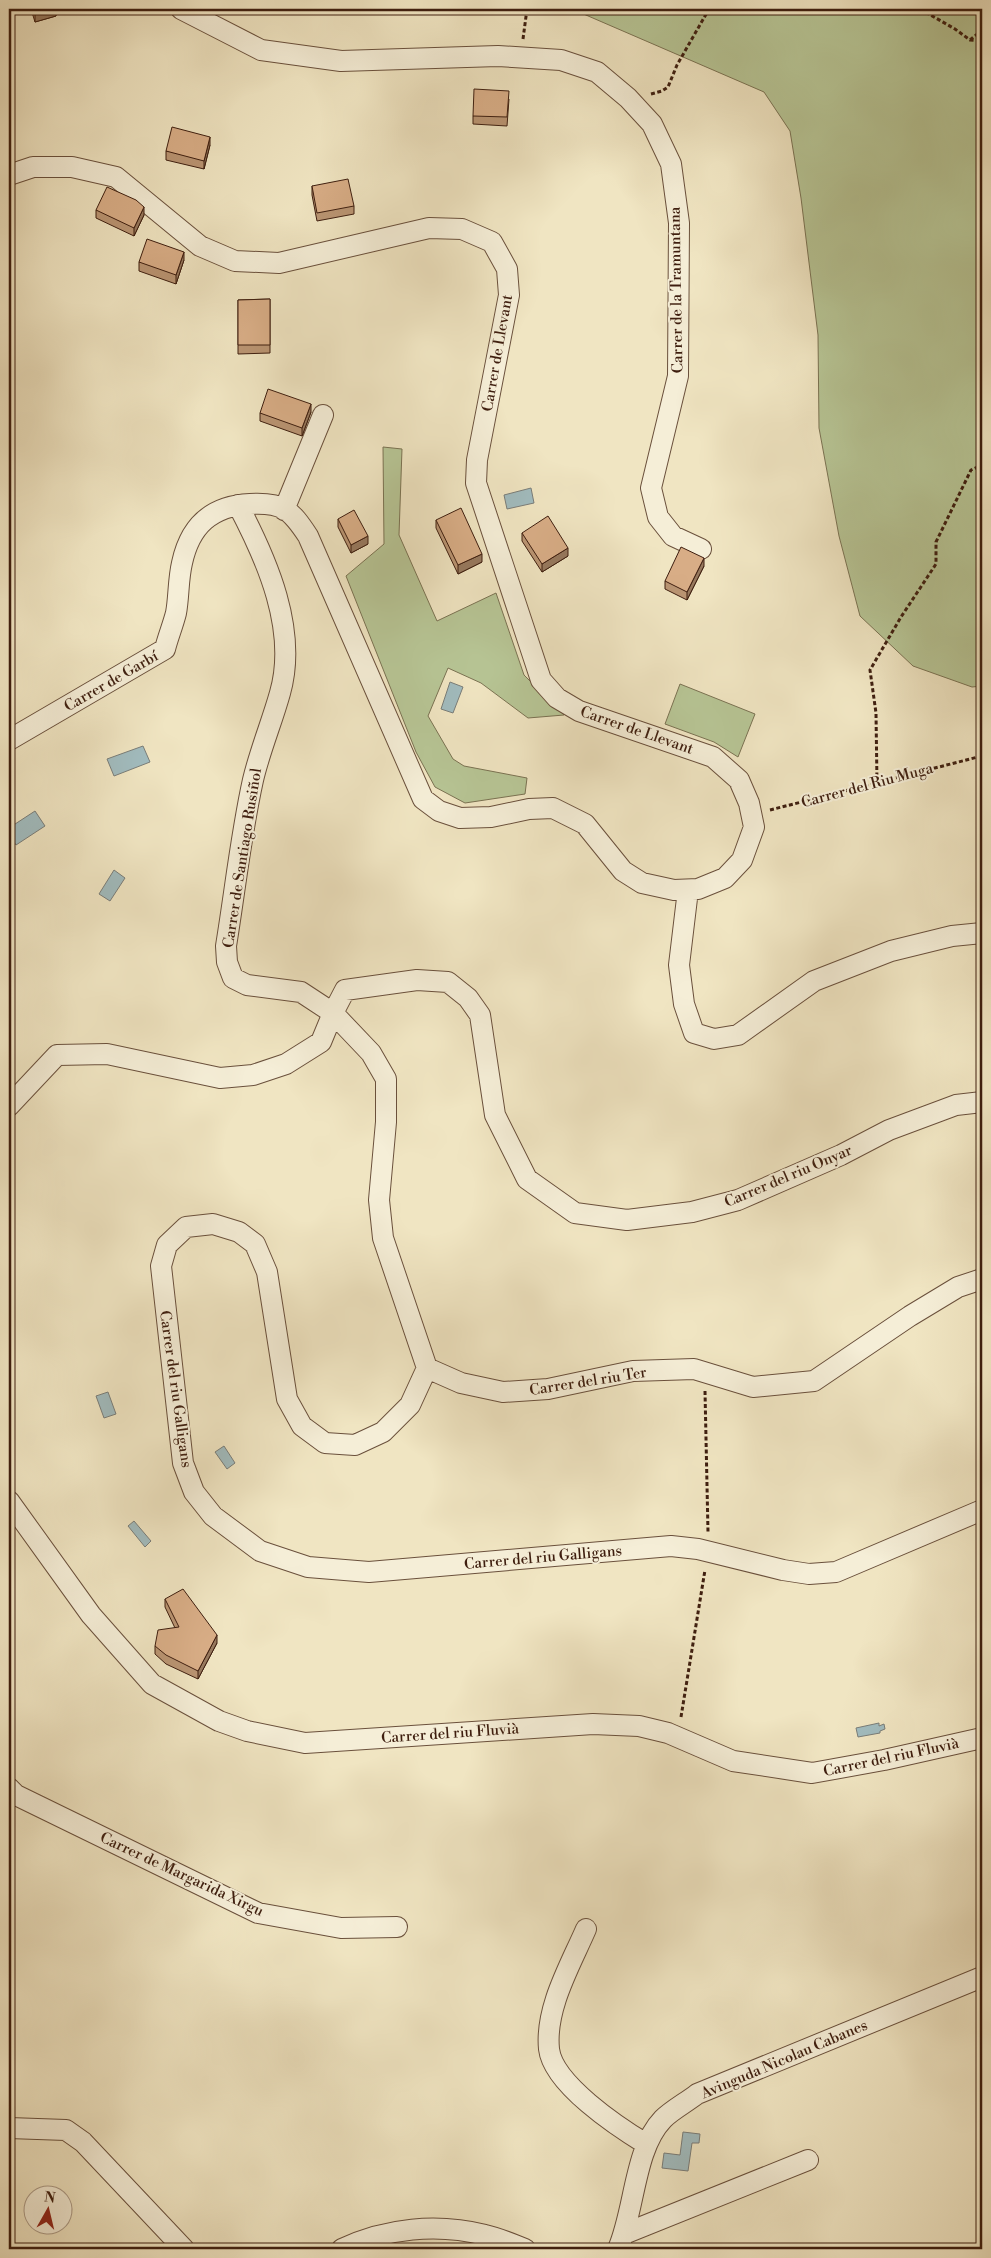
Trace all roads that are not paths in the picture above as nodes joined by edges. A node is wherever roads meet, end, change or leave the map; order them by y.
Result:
1 (181, 9) edge
2 (9, 175) edge
3 (323, 415) dead end
4 (238, 504) junction
5 (284, 510) junction
6 (701, 549) dead end
7 (9, 740) edge
8 (688, 890) junction
9 (982, 933) edge
10 (333, 1013) junction
11 (982, 1102) edge
12 (9, 1106) edge
13 (982, 1279) edge
14 (427, 1368) junction
15 (9, 1501) edge
16 (982, 1510) edge
17 (982, 1738) edge
18 (9, 1788) edge
19 (396, 1927) dead end
20 (586, 1929) dead end
21 (982, 1977) edge
22 (9, 2128) edge
23 (646, 2144) junction
24 (808, 2160) dead end
25 (621, 2241) edge
26 (184, 2249) edge
27 (342, 2249) edge
28 (525, 2249) edge

1 - 6 street, Carrer de la Tramuntana
2 - 8 street, Carrer de Llevant
3 - 5 street
4 - 5 street, Carrer de Llevant
4 - 7 street, Carrer de Garbí
4 - 10 street, Carrer de Santiago Rusiñol
5 - 8 street, Carrer de Llevant
8 - 9 street
10 - 11 street, Carrer del riu Onyar
10 - 12 street
10 - 14 street
13 - 14 street, Carrer del riu Ter
14 - 16 street, Carrer del riu Galligans
15 - 17 street, Carrer del riu Fluvià
18 - 19 street, Carrer de Margarida Xirgu
20 - 23 street
21 - 23 street, Avinguda Nicolau Cabanes
22 - 26 street
23 - 25 street, Avinguda Nicolau Cabanes
24 - 25 street
27 - 28 street

